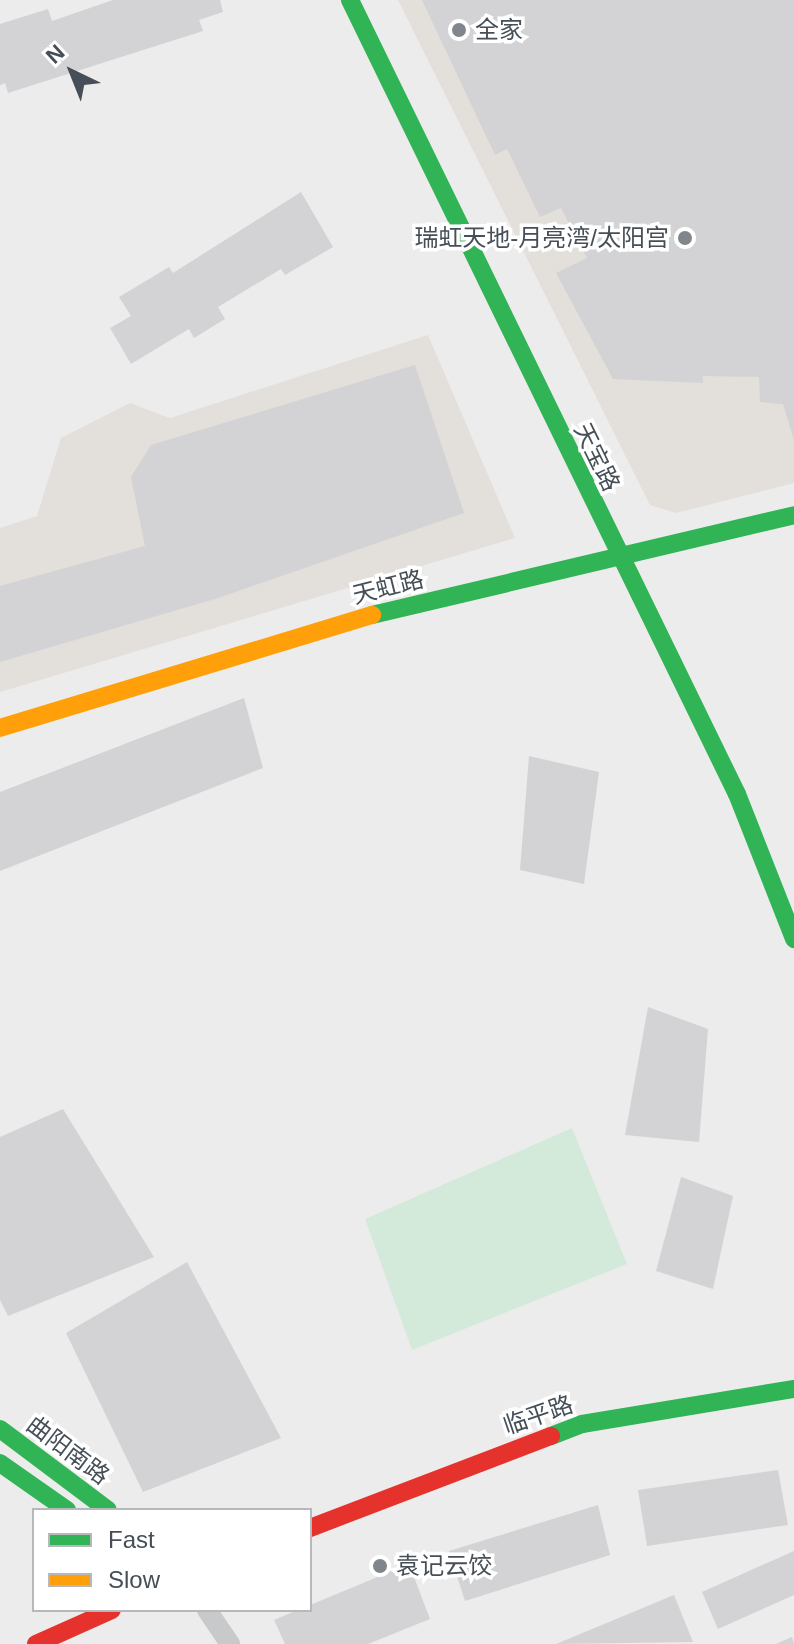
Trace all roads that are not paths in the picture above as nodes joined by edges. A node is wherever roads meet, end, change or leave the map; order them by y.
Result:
1 (350, 0) edge
2 (794, 515) edge
3 (620, 558) junction
4 (0, 728) edge
5 (794, 939) edge
6 (794, 1389) edge
7 (0, 1429) edge
8 (0, 1463) edge
9 (64, 1508) edge
10 (105, 1508) edge
11 (312, 1527) edge
12 (108, 1612) edge
13 (208, 1612) edge
14 (36, 1644) edge
15 (230, 1644) edge

1 - 3 street, 天宝路
2 - 3 street, 天虹路
3 - 4 street, 天虹路
3 - 5 street, 天宝路
6 - 11 street, 临平路
7 - 10 street, 曲阳南路
8 - 9 street, 曲阳南路
12 - 14 street
13 - 15 street

